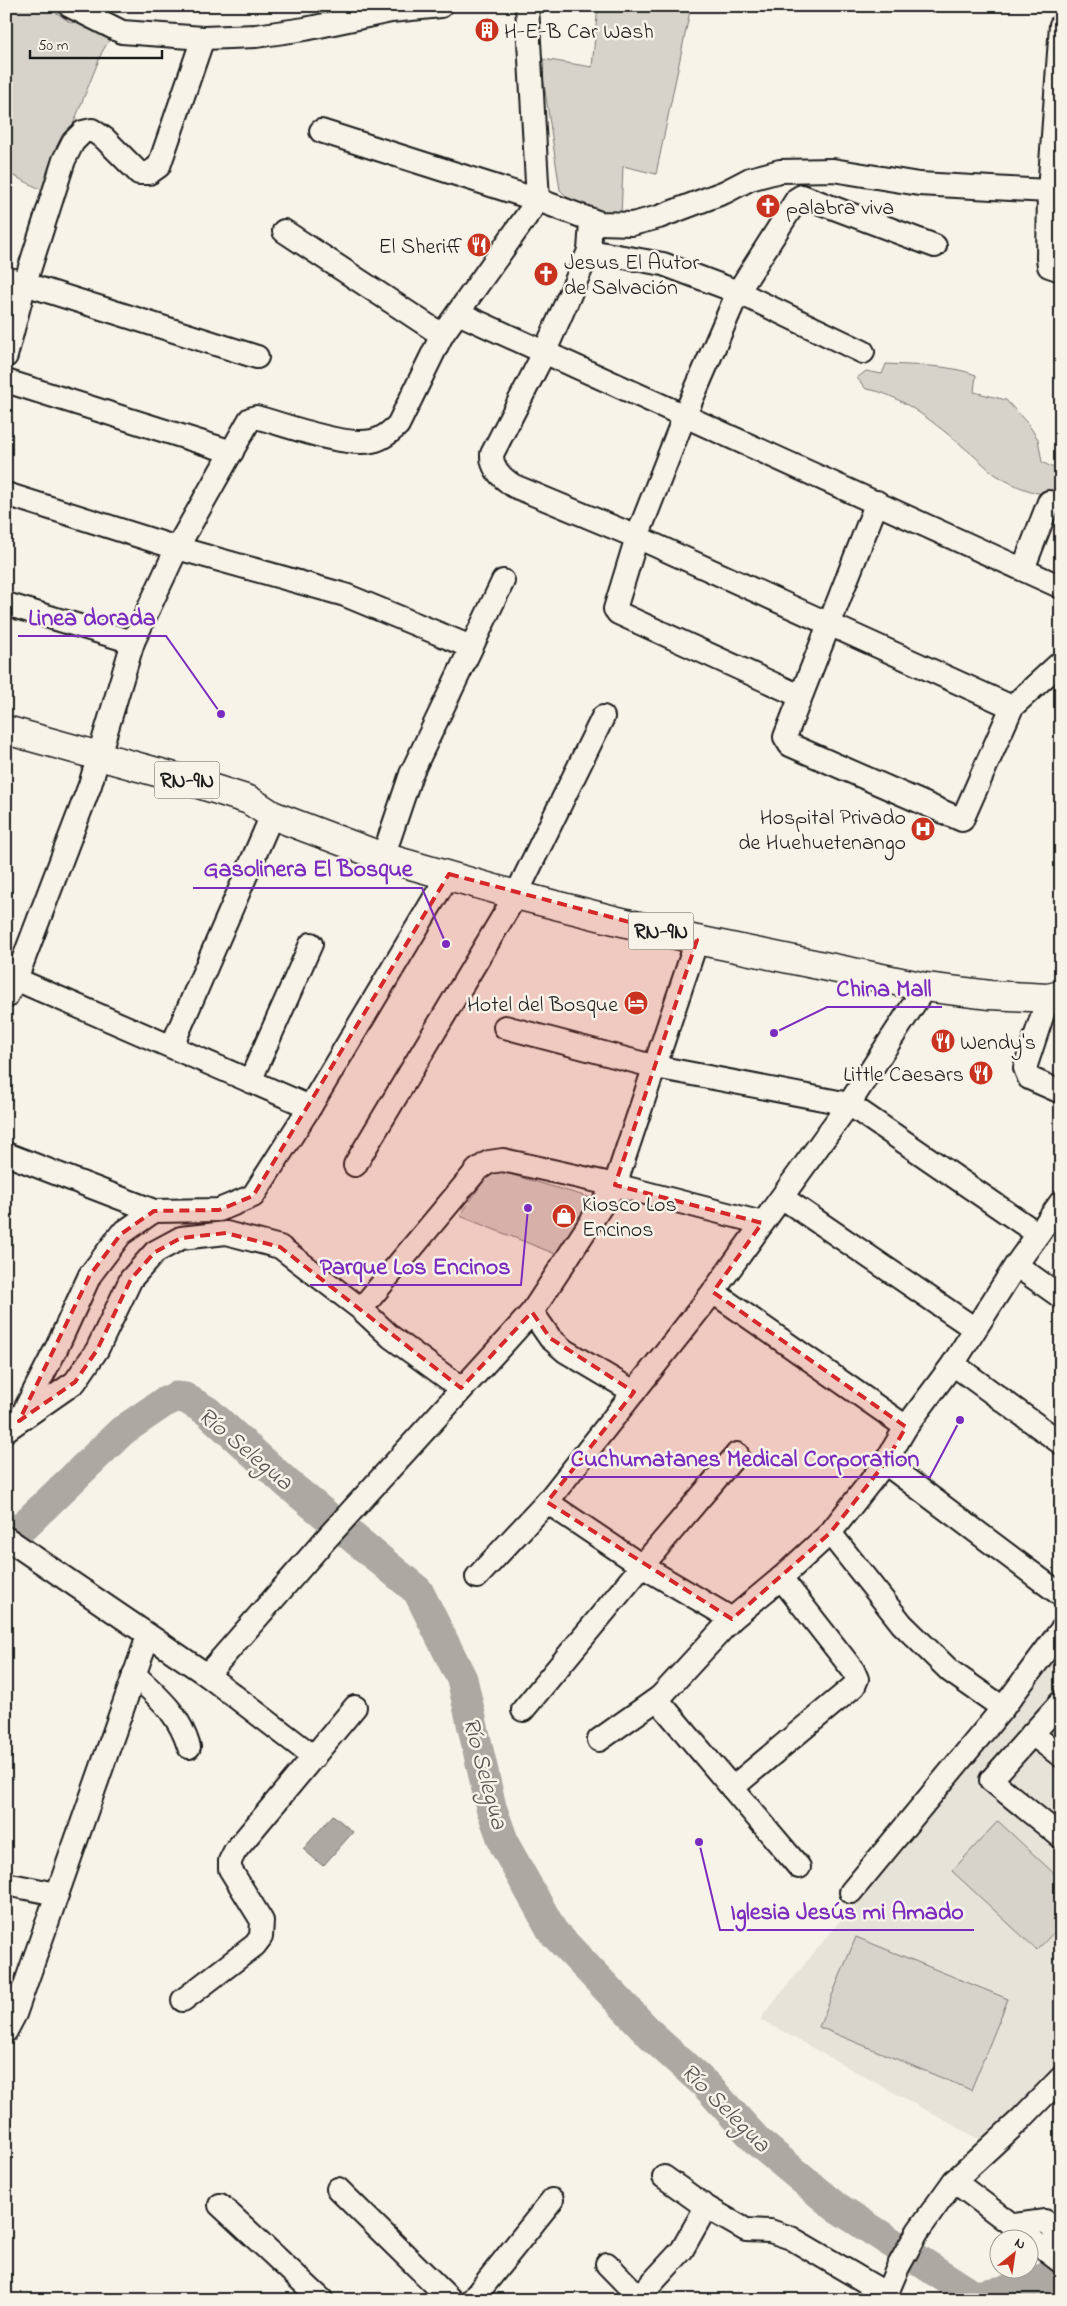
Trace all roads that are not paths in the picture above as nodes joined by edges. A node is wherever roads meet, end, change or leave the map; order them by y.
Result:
1 (70, 6) edge
2 (441, 6) edge
3 (527, 6) edge
4 (391, 9) edge
5 (106, 14) edge
6 (1061, 25) edge
7 (204, 38) junction
8 (321, 132) dead end
9 (1055, 190) edge
10 (538, 200) junction
11 (591, 222) junction
12 (284, 232) dead end
13 (935, 246) dead end
14 (589, 252) junction
15 (1055, 268) edge
16 (16, 280) edge
17 (738, 292) junction
18 (458, 313) junction
19 (442, 336) junction
20 (545, 351) junction
21 (864, 352) dead end
22 (6, 356) edge
23 (257, 357) dead end
24 (6, 381) edge
25 (684, 416) junction
26 (232, 452) junction
27 (6, 494) edge
28 (877, 502) junction
29 (1049, 502) dead end
30 (638, 536) junction
31 (177, 548) junction
32 (1023, 569) junction
33 (503, 580) dead end
34 (1061, 587) edge
35 (6, 604) edge
36 (831, 623) junction
37 (133, 642) junction
38 (472, 647) junction
39 (1061, 662) edge
40 (800, 696) junction
41 (1012, 707) junction
42 (603, 717) dead end
43 (6, 730) edge
44 (6, 750) edge
45 (96, 763) junction
46 (272, 815) junction
47 (383, 857) junction
48 (449, 874) junction
49 (516, 895) junction
50 (697, 940) junction
51 (310, 944) dead end
52 (9, 984) edge
53 (925, 988) junction
54 (1054, 996) edge
55 (505, 1027) dead end
56 (172, 1046) junction
57 (656, 1068) junction
58 (250, 1081) junction
59 (1061, 1092) edge
60 (849, 1104) junction
61 (310, 1107) junction
62 (6, 1154) edge
63 (355, 1165) dead end
64 (616, 1185) junction
65 (783, 1198) junction
66 (1061, 1202) edge
67 (154, 1212) junction
68 (762, 1223) junction
69 (1038, 1234) junction
70 (1016, 1265) junction
71 (713, 1292) junction
72 (1061, 1297) edge
73 (362, 1309) junction
74 (532, 1312) junction
75 (975, 1329) junction
76 (953, 1364) junction
77 (461, 1388) junction
78 (634, 1392) junction
79 (13, 1426) edge
80 (906, 1426) junction
81 (1061, 1443) edge
82 (737, 1454) dead end
83 (885, 1463) junction
84 (547, 1502) junction
85 (830, 1533) junction
86 (14, 1544) edge
87 (642, 1566) junction
88 (477, 1577) dead end
89 (781, 1578) junction
90 (1061, 1595) edge
91 (732, 1619) junction
92 (1061, 1630) edge
93 (148, 1636) junction
94 (134, 1674) junction
95 (208, 1675) junction
96 (660, 1698) junction
97 (1061, 1702) edge
98 (355, 1707) dead end
99 (1003, 1708) junction
100 (523, 1710) dead end
101 (1032, 1734) junction
102 (599, 1740) dead end
103 (189, 1747) dead end
104 (1061, 1756) edge
105 (314, 1757) junction
106 (732, 1788) junction
107 (1061, 1837) edge
108 (799, 1867) dead end
109 (6, 1884) edge
110 (851, 1892) dead end
111 (57, 1894) junction
112 (183, 2000) dead end
113 (7, 2028) edge
114 (1061, 2078) edge
115 (664, 2177) dead end
116 (954, 2181) junction
117 (338, 2189) dead end
118 (552, 2200) dead end
119 (220, 2206) dead end
120 (706, 2207) junction
121 (1015, 2225) junction
122 (1061, 2244) edge
123 (1061, 2262) edge
124 (606, 2264) dead end
125 (884, 2296) edge
126 (640, 2299) edge
127 (322, 2300) edge
128 (451, 2300) edge
129 (472, 2300) edge

1 - 5 street
2 - 4 street
3 - 10 street
4 - 7 street
5 - 7 street
6 - 9 street
7 - 16 street
8 - 10 street
9 - 11 street
9 - 15 street
10 - 11 street
10 - 18 street
11 - 14 street
12 - 19 street
13 - 17 street
14 - 17 street
14 - 20 street
16 - 22 street
16 - 23 street
17 - 21 street
17 - 25 street
18 - 19 street
18 - 20 street
19 - 26 street
20 - 25 street
20 - 30 street
24 - 26 street
25 - 28 street
25 - 30 street
26 - 31 street
27 - 31 street
28 - 32 street
28 - 36 street
29 - 32 street
30 - 36 street
30 - 40 street
31 - 37 street
31 - 38 street
32 - 34 street
33 - 38 street
35 - 37 street
36 - 40 street
36 - 41 street
37 - 45 street
38 - 47 street
39 - 41 street
40 - 41 street
42 - 49 street
43 - 45 main road, RN-9N
44 - 45 main road, RN-9N
45 - 46 main road, RN-9N
45 - 52 street
46 - 47 main road, RN-9N
46 - 56 street
47 - 48 main road, RN-9N
48 - 49 main road, RN-9N
48 - 61 street
49 - 50 main road, RN-9N
49 - 63 street
50 - 53 main road, RN-9N
50 - 57 street
51 - 58 street
52 - 56 street
53 - 54 main road, RN-9N
53 - 60 street
54 - 59 street
55 - 57 street
56 - 58 street
57 - 60 street
57 - 64 street
58 - 61 street
60 - 65 street
60 - 69 street
61 - 67 street
62 - 67 street
64 - 68 street
64 - 73 street
64 - 74 street
65 - 68 street
65 - 75 street
66 - 69 street
67 - 79 street
68 - 71 street
69 - 70 street
70 - 72 street
70 - 75 street
71 - 78 street
71 - 80 street
73 - 77 street
73 - 79 street
74 - 77 street
74 - 78 street
75 - 76 street
76 - 80 street
76 - 81 street
77 - 95 street
78 - 84 street
80 - 83 street
82 - 87 street
83 - 85 street
83 - 90 street
84 - 87 street
84 - 88 street
85 - 89 street
85 - 99 street
86 - 93 street
87 - 91 street
87 - 100 street
89 - 91 street
89 - 106 street
91 - 96 street
92 - 99 street
93 - 94 street
93 - 95 street
94 - 103 street
94 - 111 street
95 - 105 street
96 - 102 street
96 - 106 street
97 - 101 street
98 - 105 street
99 - 110 street
101 - 104 street
101 - 107 street
105 - 112 street
106 - 108 street
109 - 111 street
111 - 113 street
114 - 116 street
115 - 120 street
116 - 121 street
116 - 125 street
117 - 128 street
118 - 129 street
119 - 127 street
120 - 125 street
120 - 126 street
121 - 122 street
121 - 123 street
124 - 126 street

